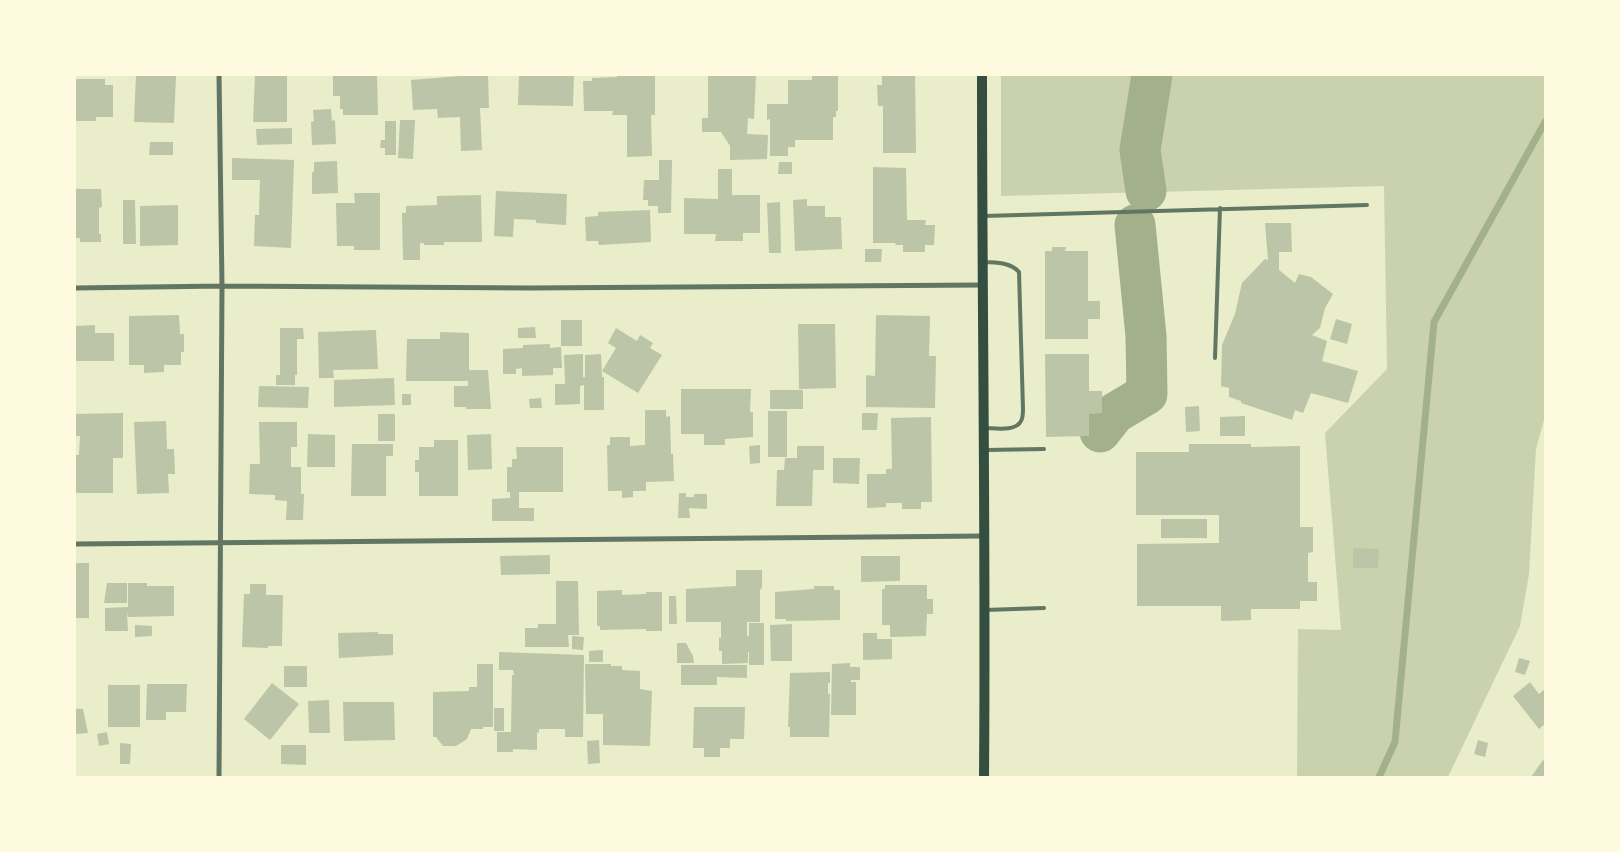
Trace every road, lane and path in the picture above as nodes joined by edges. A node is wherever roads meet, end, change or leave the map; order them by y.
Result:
1 (219, 75) edge
2 (982, 75) edge
3 (1367, 205) dead end
4 (1220, 208) junction
5 (982, 216) junction
6 (982, 262) junction
7 (982, 285) junction
8 (222, 286) junction
9 (75, 288) edge
10 (1215, 358) dead end
11 (983, 428) junction
12 (1044, 449) dead end
13 (983, 450) junction
14 (984, 536) junction
15 (220, 542) junction
16 (75, 544) edge
17 (1044, 608) dead end
18 (985, 610) junction
19 (219, 777) edge
20 (984, 777) edge

1 - 8 street
2 - 5 main road
3 - 4 lane
4 - 5 lane
4 - 10 lane
5 - 6 main road
6 - 7 main road
6 - 11 lane
7 - 8 street
7 - 11 main road
8 - 9 street
8 - 15 street
11 - 13 main road
12 - 13 lane
13 - 14 main road
14 - 15 street
14 - 18 main road
15 - 16 street
15 - 19 street
17 - 18 lane
18 - 20 main road

